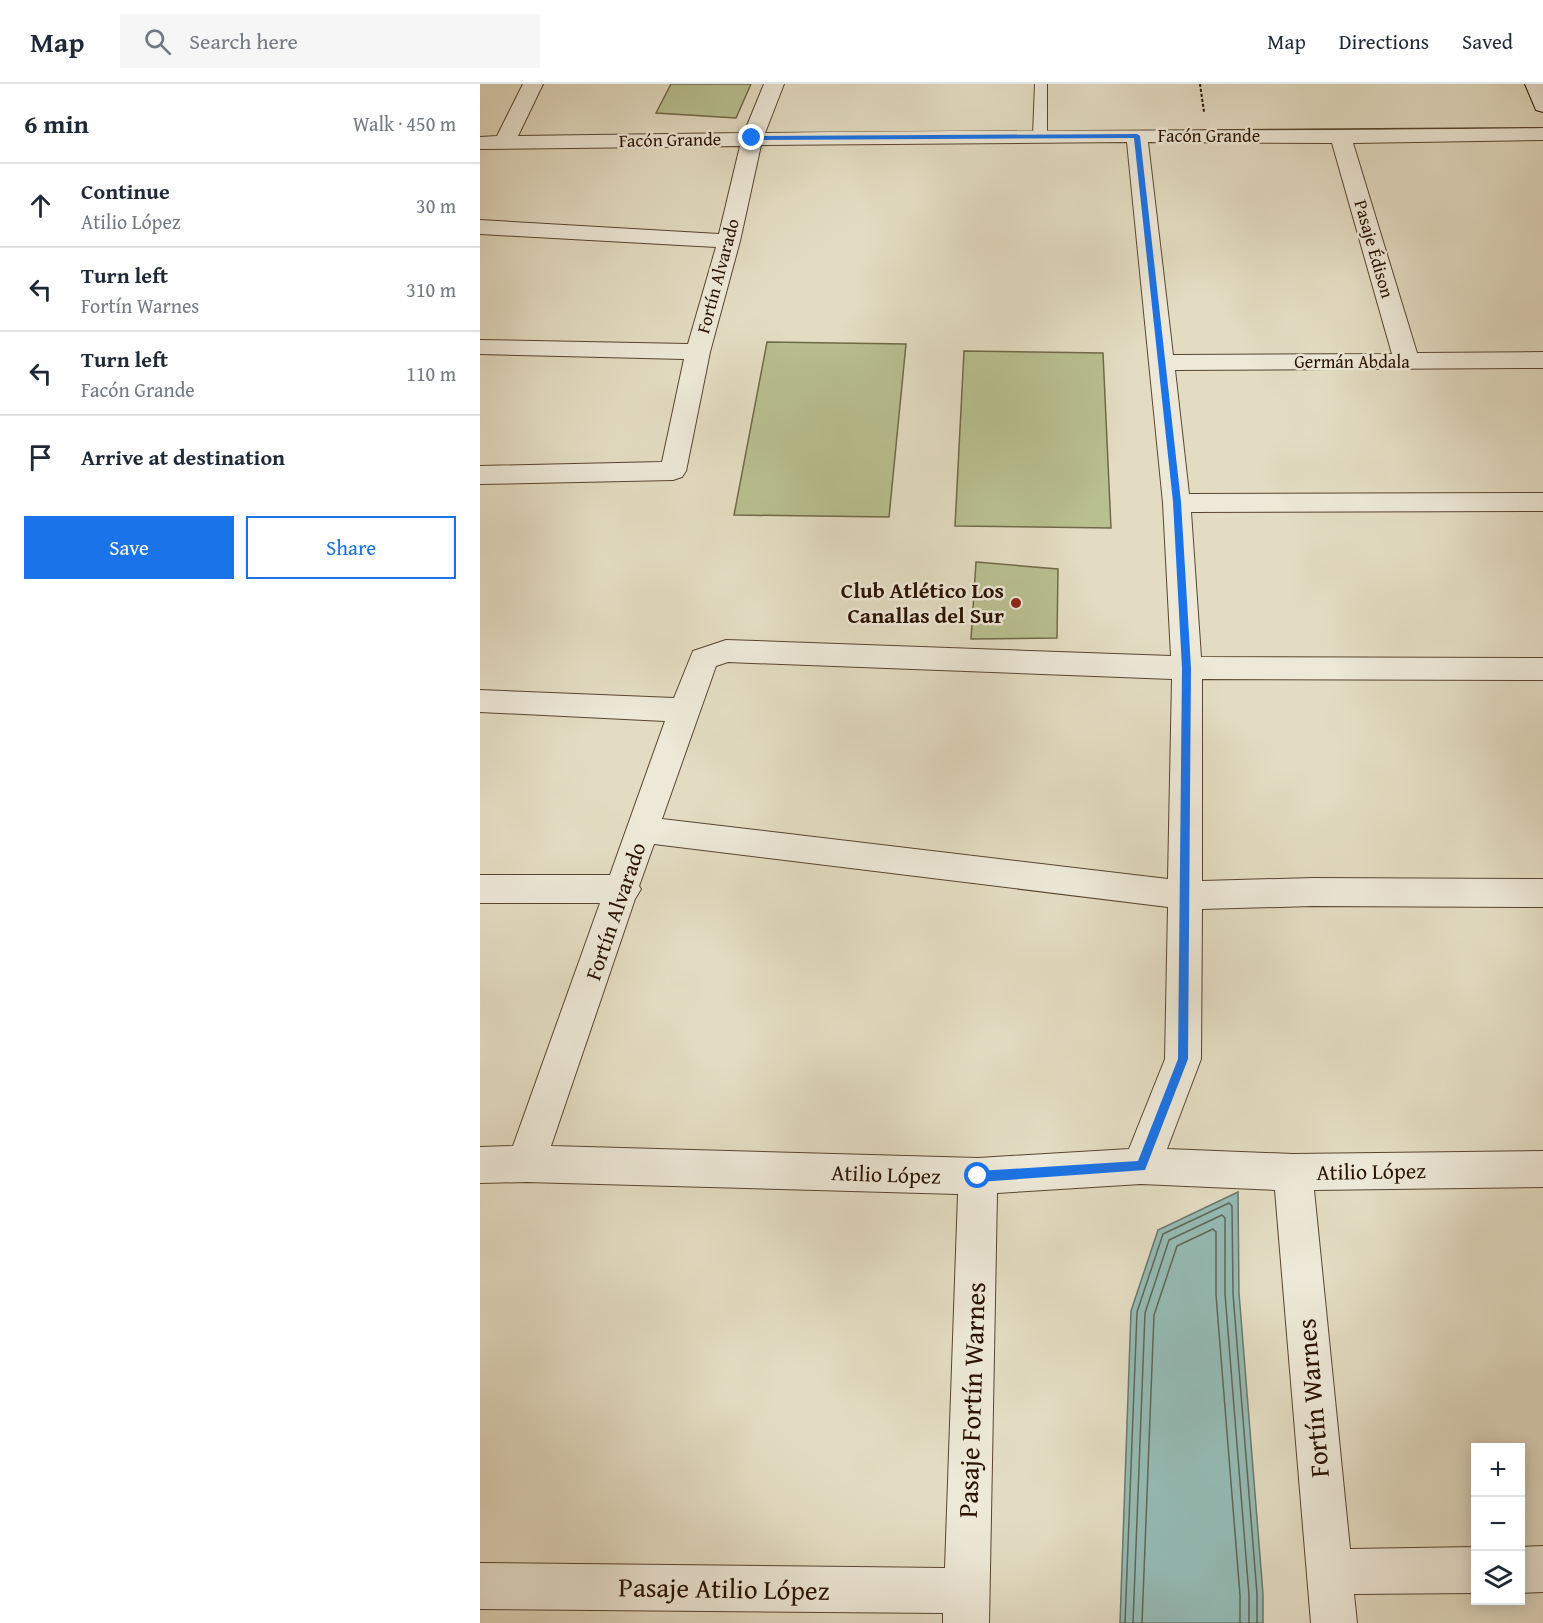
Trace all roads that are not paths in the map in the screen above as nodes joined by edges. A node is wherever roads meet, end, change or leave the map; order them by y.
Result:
1 (533, 84) edge
2 (774, 84) edge
3 (1041, 84) edge
4 (1535, 84) edge
5 (1543, 106) edge
6 (1543, 134) edge
7 (1040, 135) junction
8 (1137, 136) junction
9 (1341, 137) junction
10 (752, 138) junction
11 (480, 143) edge
12 (504, 143) junction
13 (480, 227) edge
14 (729, 241) junction
15 (480, 347) edge
16 (698, 352) junction
17 (1543, 360) edge
18 (1407, 362) junction
19 (1161, 363) junction
20 (480, 475) edge
21 (1177, 502) junction
22 (1543, 502) edge
23 (1186, 668) junction
24 (1543, 669) edge
25 (480, 701) edge
26 (684, 710) junction
27 (643, 830) junction
28 (480, 889) edge
29 (624, 889) junction
30 (1543, 893) edge
31 (1185, 895) junction
32 (526, 1164) junction
33 (480, 1166) edge
34 (1141, 1166) junction
35 (1543, 1168) edge
36 (1293, 1172) junction
37 (978, 1176) junction
38 (1543, 1569) edge
39 (1471, 1570) edge
40 (1525, 1570) edge
41 (1328, 1572) junction
42 (480, 1586) edge
43 (967, 1607) edge
44 (1334, 1623) edge

1 - 12 street
2 - 10 street, Fortín Alvarado
3 - 7 lane
4 - 5 street
6 - 9 street, Facón Grande
7 - 8 street, Facón Grande
7 - 10 street, Facón Grande
8 - 9 street, Facón Grande
8 - 19 street
9 - 18 street, Pasaje Édison
10 - 12 street, Facón Grande
10 - 14 street, Fortín Alvarado
11 - 12 street, Facón Grande
13 - 14 street
14 - 16 street, Fortín Alvarado
15 - 16 street
16 - 20 street, Fortín Alvarado
17 - 18 street, Germán Abdala
18 - 19 street, Germán Abdala
19 - 21 street
21 - 22 street
21 - 23 street
23 - 24 street
23 - 26 street, Fortín Alvarado
23 - 31 street
25 - 26 street
26 - 27 street, Fortín Alvarado
27 - 29 street, Fortín Alvarado
27 - 31 street
28 - 29 street
29 - 32 street, Fortín Alvarado
30 - 31 street
31 - 34 street
32 - 33 street, Atilio López
32 - 37 street, Atilio López
34 - 36 street, Atilio López
34 - 37 street, Atilio López
35 - 36 street, Atilio López
36 - 41 street, Fortín Warnes
37 - 43 street, Pasaje Fortín Warnes
38 - 40 street
39 - 41 street
41 - 44 street, Fortín Warnes
42 - 43 street, Pasaje Atilio López

